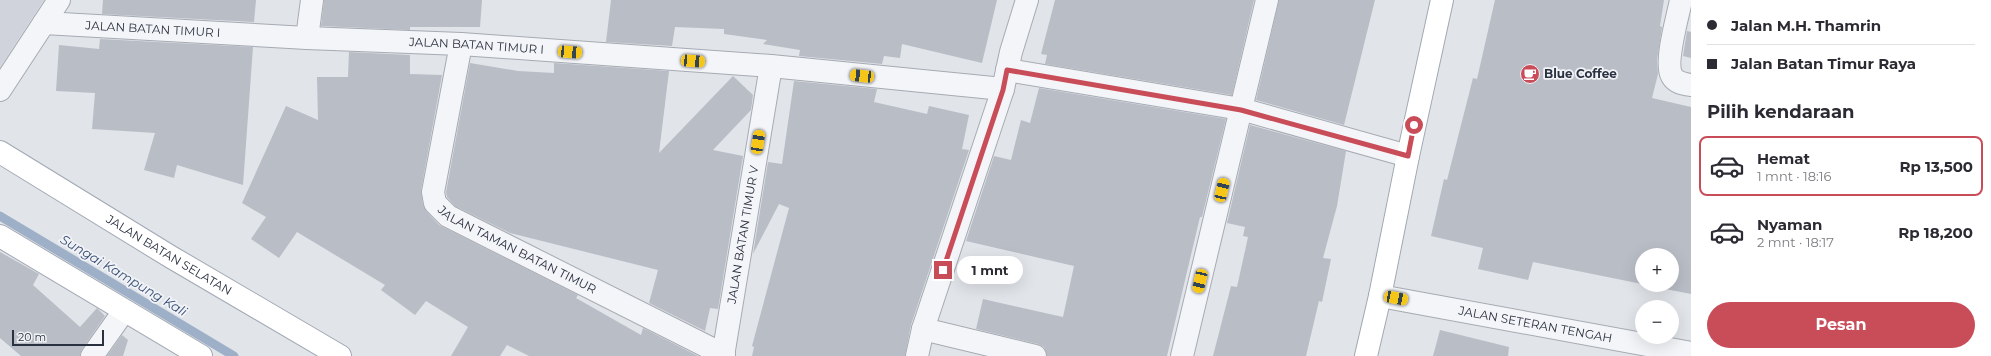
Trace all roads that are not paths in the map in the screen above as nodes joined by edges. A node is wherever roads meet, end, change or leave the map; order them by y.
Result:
1 (59, 0) edge
2 (312, 0) edge
3 (1027, 0) edge
4 (1267, 0) edge
5 (1442, 0) edge
6 (1681, 0) edge
7 (44, 23) junction
8 (307, 38) junction
9 (461, 44) junction
10 (771, 66) junction
11 (1005, 80) junction
12 (1691, 85) edge
13 (0, 90) edge
14 (1241, 110) junction
15 (0, 152) edge
16 (1408, 156) junction
17 (0, 236) edge
18 (1380, 296) junction
19 (124, 311) junction
20 (923, 330) junction
21 (1691, 352) edge
22 (92, 356) edge
23 (201, 356) edge
24 (340, 356) edge
25 (724, 356) edge
26 (917, 356) edge
27 (1035, 356) edge
28 (1182, 356) edge
29 (1366, 356) edge

1 - 7 street
2 - 8 street
3 - 11 street
4 - 14 street
5 - 16 main road
6 - 12 street
7 - 8 street, JALAN BATAN TIMUR I
7 - 13 street
8 - 9 street, JALAN BATAN TIMUR I
9 - 10 street, JALAN BATAN TIMUR I
9 - 25 street, JALAN TAMAN BATAN TIMUR
10 - 11 street, JALAN BATAN TIMUR I
10 - 25 street, JALAN BATAN TIMUR V
11 - 14 street, JALAN BATAN TIMUR I
11 - 20 street
14 - 16 street, JALAN BATAN TIMUR I
14 - 28 street
15 - 24 main road, JALAN BATAN SELATAN
16 - 18 main road
17 - 19 main road
18 - 21 street, JALAN SETERAN TENGAH
18 - 29 main road
19 - 22 street
19 - 23 main road
20 - 26 street
20 - 27 street

